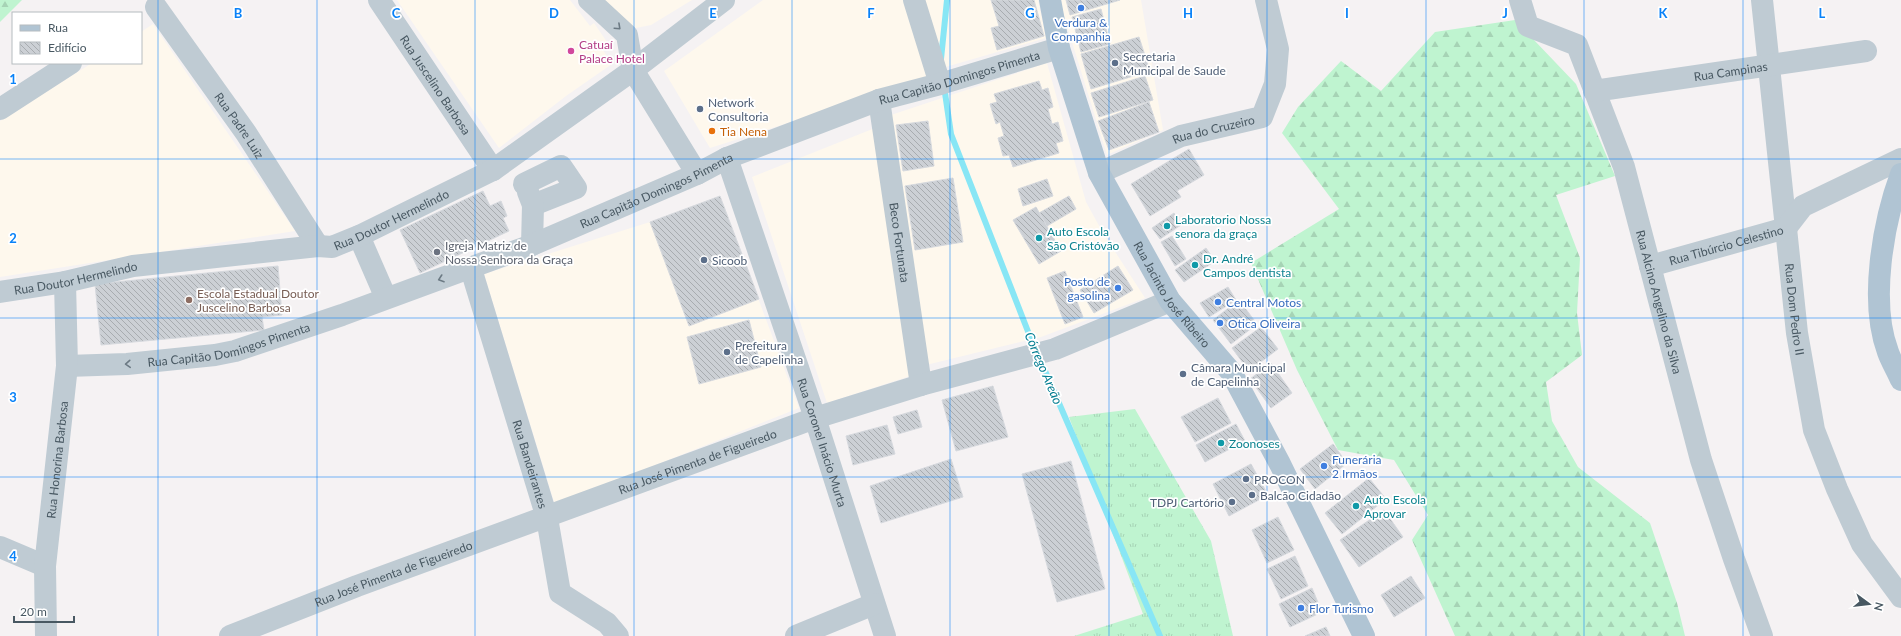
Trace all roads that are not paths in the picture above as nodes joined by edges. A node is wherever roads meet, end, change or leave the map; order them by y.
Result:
1 (378, 0) edge
2 (589, 0) edge
3 (724, 0) edge
4 (914, 0) edge
5 (1050, 0) edge
6 (1266, 0) edge
7 (1520, 0) edge
8 (1762, 0) edge
9 (154, 8) edge
10 (1059, 48) junction
11 (1866, 51) dead end
12 (69, 64) edge
13 (1768, 66) junction
14 (633, 70) junction
15 (945, 82) junction
16 (1594, 91) junction
17 (879, 100) junction
18 (0, 109) edge
19 (727, 158) junction
20 (1901, 158) edge
21 (498, 168) junction
22 (1099, 172) junction
23 (698, 174) junction
24 (1901, 174) edge
25 (524, 184) junction
26 (533, 205) junction
27 (1786, 228) junction
28 (359, 236) junction
29 (532, 245) junction
30 (318, 246) junction
31 (1650, 266) junction
32 (471, 268) junction
33 (65, 282) junction
34 (0, 292) edge
35 (386, 298) junction
36 (1170, 301) junction
37 (67, 366) junction
38 (1901, 380) edge
39 (921, 385) junction
40 (815, 418) junction
41 (547, 518) junction
42 (0, 547) edge
43 (45, 566) junction
44 (1901, 597) edge
45 (874, 604) junction
46 (46, 636) edge
47 (230, 636) edge
48 (618, 636) edge
49 (796, 636) edge
50 (885, 636) edge
51 (1364, 636) edge
52 (1762, 636) edge

1 - 21 street, Rua Juscelino Barbosa
2 -> 14 street
3 - 14 street, Rua Doutor Hermelindo
4 - 15 street
5 - 10 main road, Rua Jacinto José Ribeiro
6 - 22 street, Rua do Cruzeiro
7 - 16 street, Rua Alcino Angelino da Silva
8 - 13 street, Rua Dom Pedro II
9 - 30 street, Rua Padre Luiz
10 - 15 street, Rua Capitão Domingos Pimenta
10 - 22 main road, Rua Jacinto José Ribeiro
11 - 13 street, Rua Campinas
12 - 18 street
13 - 16 street, Rua Campinas
13 - 27 street, Rua Dom Pedro II
14 - 21 street, Rua Doutor Hermelindo
14 - 23 street
15 - 17 street, Rua Capitão Domingos Pimenta
16 - 31 street, Rua Alcino Angelino da Silva
17 - 19 street, Rua Capitão Domingos Pimenta
17 - 39 street, Beco Fortunata
19 - 23 street, Rua Capitão Domingos Pimenta
19 - 40 street, Rua Coronel Inácio Murta
20 - 27 street, Rua Tibúrcio Celestino
21 - 25 street, Rua Juscelino Barbosa
21 - 28 street, Rua Doutor Hermelindo
22 - 36 main road, Rua Jacinto José Ribeiro
23 - 29 street, Rua Capitão Domingos Pimenta
24 - 38 main road
25 - 26 street
25 - 26 street
26 - 29 street
27 - 31 street, Rua Tibúrcio Celestino
27 - 44 street, Rua Dom Pedro II
28 - 30 street, Rua Doutor Hermelindo
28 - 35 street
29 - 32 street, Rua Capitão Domingos Pimenta
30 - 33 street, Rua Doutor Hermelindo
31 - 52 street, Rua Alcino Angelino da Silva
32 -> 35 street, Rua Capitão Domingos Pimenta
32 - 41 street, Rua Bandeirantes
33 - 34 street, Rua Doutor Hermelindo
33 - 37 street, Rua Honorina Barbosa
35 -> 37 street, Rua Capitão Domingos Pimenta
36 - 39 street, Rua José Pimenta de Figueiredo
36 - 51 main road, Rua Jacinto José Ribeiro
37 - 43 street, Rua Honorina Barbosa
39 - 40 street, Rua José Pimenta de Figueiredo
40 - 41 street, Rua José Pimenta de Figueiredo
40 - 45 street, Rua Coronel Inácio Murta
41 - 47 street, Rua José Pimenta de Figueiredo
41 - 48 street, Rua Bandeirantes
42 - 43 street
43 - 46 street, Rua Honorina Barbosa
45 - 49 street
45 - 50 street, Rua Coronel Inácio Murta

